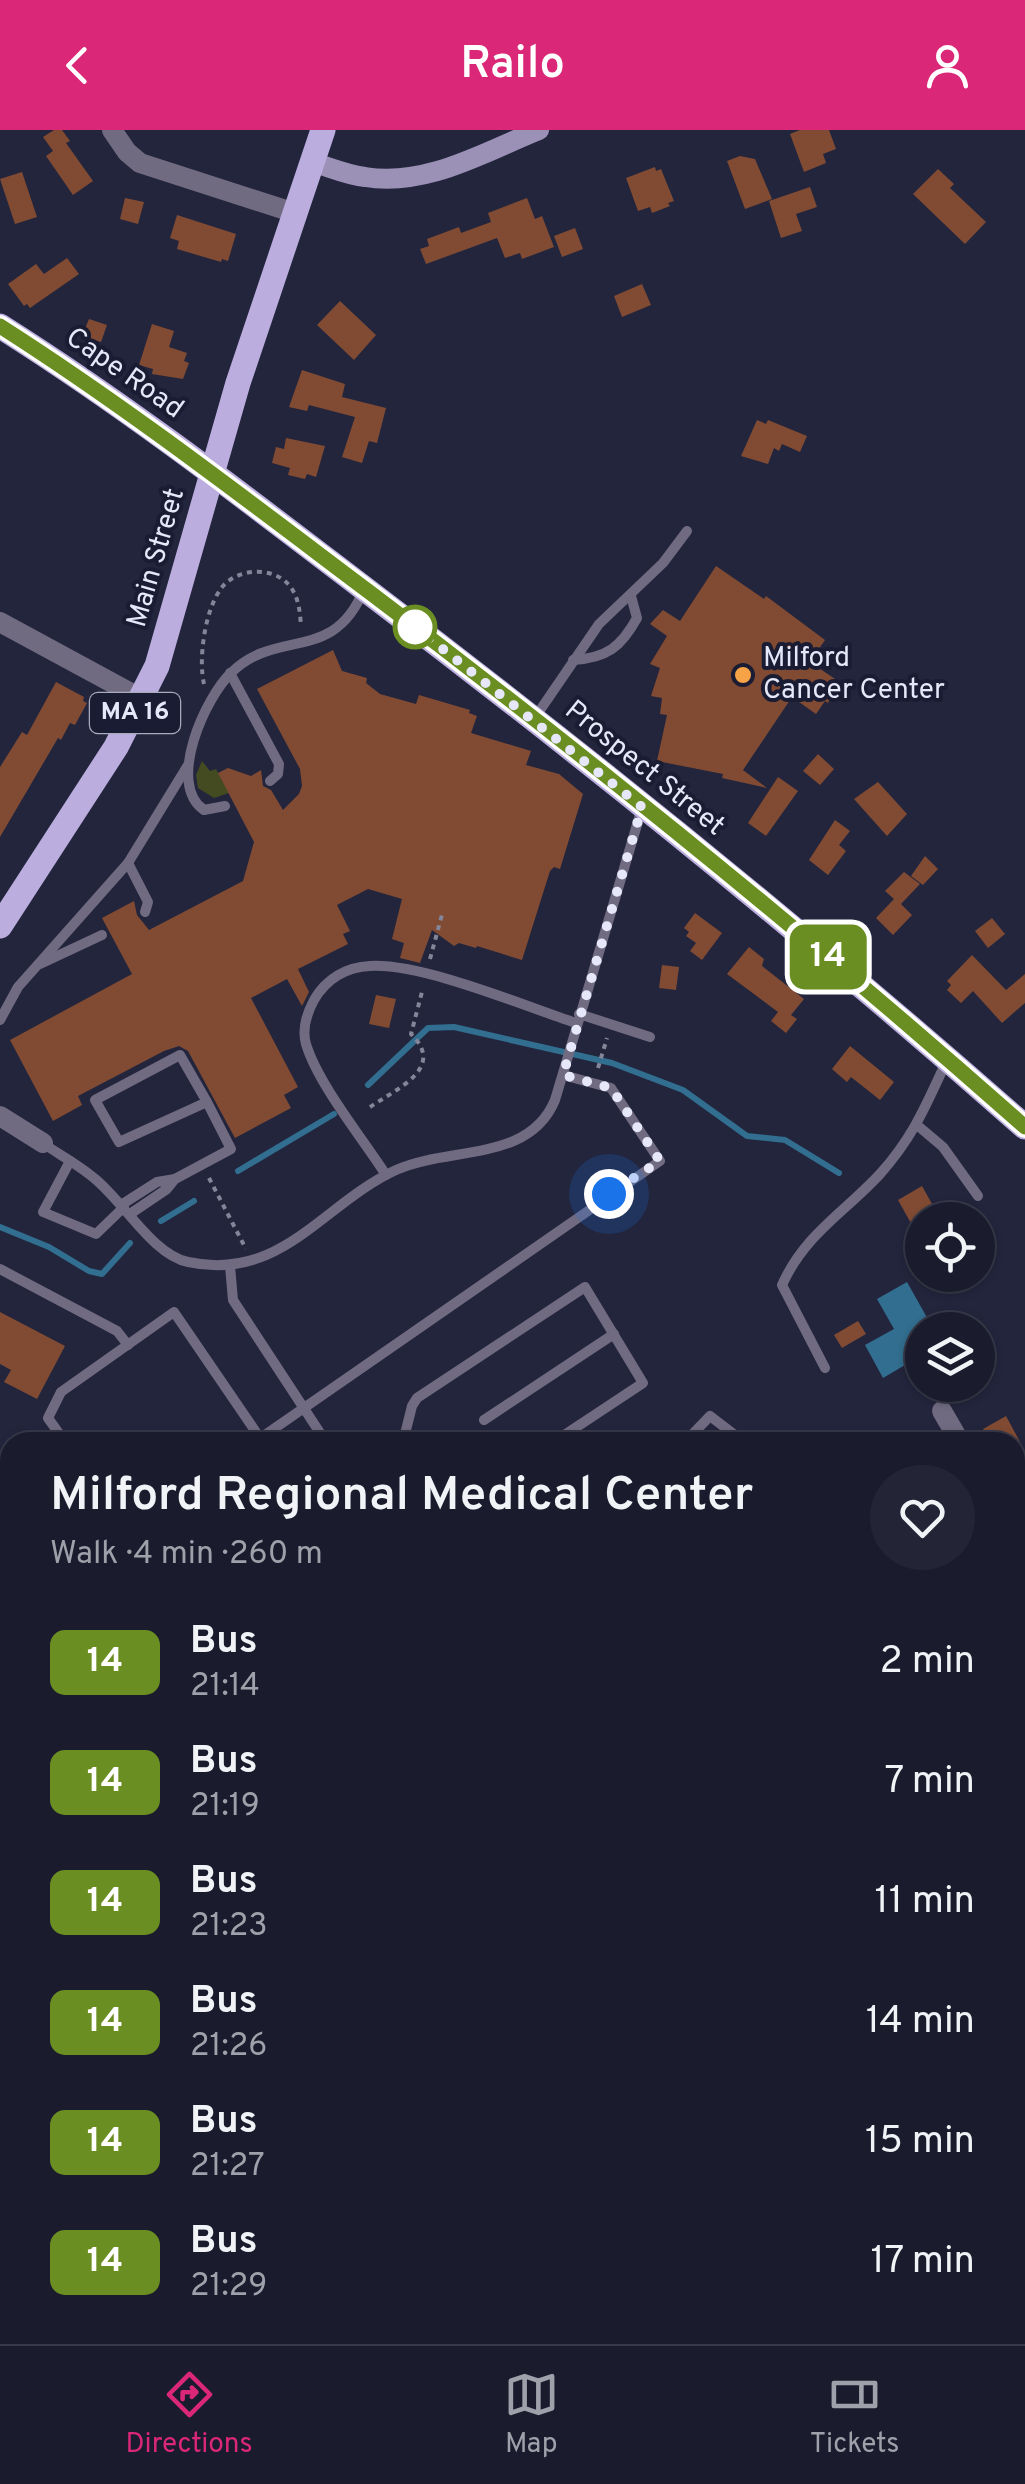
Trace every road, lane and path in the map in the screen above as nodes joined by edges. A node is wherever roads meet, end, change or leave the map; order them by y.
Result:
1 (112, 130) edge
2 (323, 130) edge
3 (540, 130) edge
4 (309, 169) junction
5 (294, 212) junction
6 (0, 326) edge
7 (212, 473) junction
8 (687, 532) dead end
9 (364, 588) junction
10 (631, 596) junction
11 (0, 622) edge
12 (301, 631) dead end
13 (573, 660) junction
14 (230, 673) junction
15 (204, 685) dead end
16 (142, 699) junction
17 (534, 719) junction
18 (188, 764) junction
19 (270, 781) dead end
20 (225, 806) dead end
21 (642, 807) junction
22 (128, 863) junction
23 (86, 910) junction
24 (145, 912) dead end
25 (0, 926) edge
26 (35, 966) junction
27 (578, 1018) junction
28 (0, 1020) edge
29 (413, 1036) dead end
30 (650, 1037) dead end
31 (604, 1049) dead end
32 (948, 1059) junction
33 (564, 1070) junction
34 (596, 1074) dead end
35 (207, 1102) junction
36 (370, 1107) dead end
37 (0, 1116) edge
38 (916, 1125) junction
39 (1025, 1127) edge
40 (43, 1143) joint
41 (70, 1162) junction
42 (386, 1175) junction
43 (209, 1177) dead end
44 (978, 1196) dead end
45 (125, 1208) junction
46 (246, 1249) dead end
47 (230, 1266) junction
48 (0, 1269) edge
49 (614, 1334) junction
50 (128, 1345) junction
51 (824, 1368) dead end
52 (306, 1408) junction
53 (942, 1411) dead end
54 (484, 1420) dead end
55 (58, 1432) edge
56 (253, 1432) edge
57 (270, 1432) edge
58 (320, 1432) edge
59 (406, 1432) edge
60 (569, 1432) edge
61 (695, 1432) edge
62 (731, 1432) edge
63 (954, 1432) edge

1 - 5 street
2 - 4 main road, MA 16
3 - 4 street
4 - 5 main road, Main Street / MA 16
5 - 7 main road, Main Street / MA 16
6 - 7 main road, Cape Road
7 - 9 main road, Prospect Street
7 - 16 main road, Main Street / MA 16
8 - 10 lane
9 - 14 lane
9 - 17 main road, Prospect Street
10 - 13 lane
10 - 13 lane
11 - 16 street
12 - 15 path
13 - 17 lane
14 - 18 lane
14 - 19 lane
16 - 25 main road, Main Street / MA 16
17 - 21 main road, Prospect Street
18 - 20 lane
18 - 22 lane
21 - 27 lane
21 - 32 main road, Prospect Street
22 - 23 lane
22 - 24 lane
23 - 26 lane
23 - 26 lane
26 - 28 lane
27 - 30 lane
27 - 33 lane
27 - 42 lane
29 - 36 path
31 - 34 path
32 - 38 lane
32 - 39 main road, Prospect Street
33 - 42 lane
33 - 52 lane
35 - 35 lane
35 - 45 lane
37 - 40 street
38 - 44 lane
38 - 51 lane
40 - 41 lane
41 - 45 lane
41 - 45 lane
42 - 47 lane
43 - 46 path
45 - 47 lane
47 - 52 lane
48 - 50 lane
49 - 54 lane
49 - 59 lane
49 - 60 lane
50 - 55 lane
50 - 56 lane
52 - 57 lane
52 - 58 lane
53 - 63 street
61 - 62 lane

